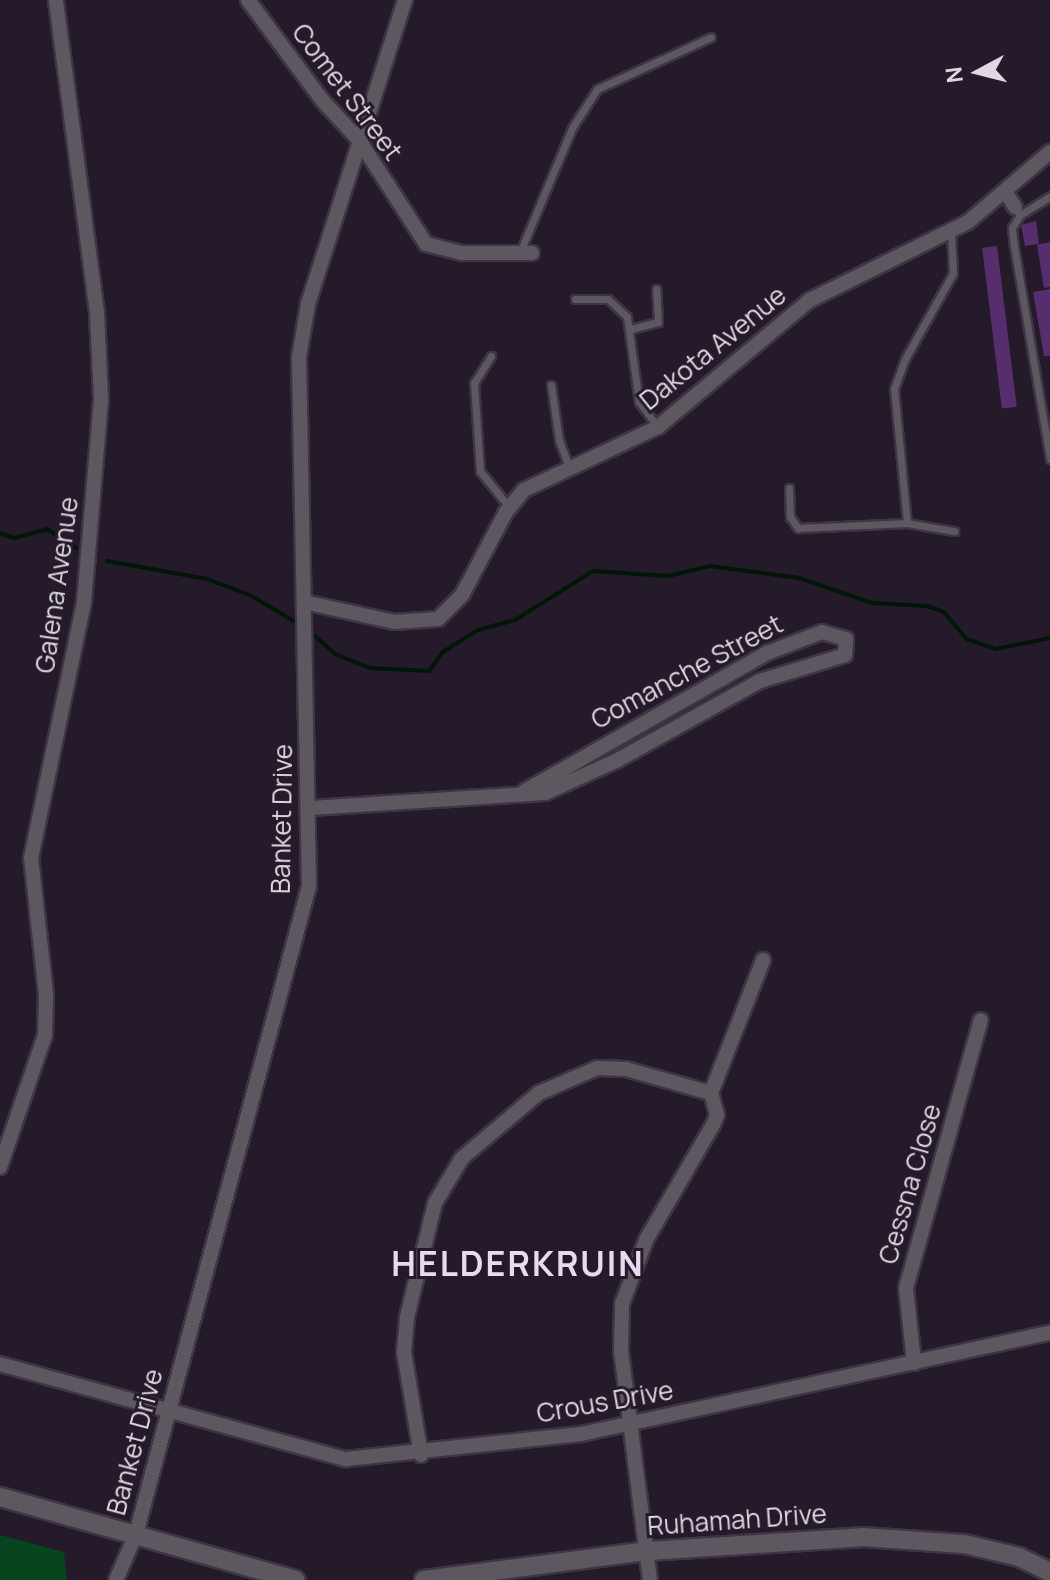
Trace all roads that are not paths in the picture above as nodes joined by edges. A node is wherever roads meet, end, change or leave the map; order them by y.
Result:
1 (56, 0) edge
2 (248, 0) edge
3 (405, 0) edge
4 (711, 37) dead end
5 (359, 140) junction
6 (1046, 155) edge
7 (1050, 174) edge
8 (1005, 191) junction
9 (1050, 196) edge
10 (1018, 211) junction
11 (951, 232) junction
12 (526, 252) joint
13 (656, 289) dead end
14 (575, 299) dead end
15 (630, 329) junction
16 (491, 356) dead end
17 (551, 385) dead end
18 (658, 427) junction
19 (1050, 459) edge
20 (569, 467) junction
21 (789, 488) dead end
22 (509, 507) junction
23 (907, 523) junction
24 (954, 531) dead end
25 (304, 602) junction
26 (525, 791) junction
27 (311, 808) junction
28 (763, 960) dead end
29 (981, 1020) dead end
30 (711, 1093) junction
31 (0, 1167) edge
32 (1050, 1333) edge
33 (914, 1363) junction
34 (0, 1364) edge
35 (167, 1411) junction
36 (629, 1424) junction
37 (421, 1455) junction
38 (0, 1497) edge
39 (136, 1534) junction
40 (648, 1551) junction
41 (1050, 1572) edge
42 (116, 1580) edge
43 (296, 1580) edge
44 (424, 1580) edge
45 (650, 1580) edge

1 - 31 street, Galena Avenue
2 - 5 street, Comet Street
3 - 5 street, Banket Drive
4 - 12 lane
5 - 12 street, Comet Street
5 - 25 street, Banket Drive
6 - 7 street
6 - 8 street, Dakota Avenue
8 - 10 street
8 - 11 street, Dakota Avenue
9 - 10 lane
10 - 19 lane
11 - 18 street, Dakota Avenue
11 - 23 lane
13 - 15 lane
14 - 15 lane
15 - 18 lane
16 - 22 lane
17 - 20 lane
18 - 20 street, Dakota Avenue
20 - 22 street, Dakota Avenue
21 - 23 lane
22 - 25 street, Dakota Avenue
23 - 24 lane
25 - 27 street, Banket Drive
26 - 26 street, Comanche Street
26 - 27 street, Comanche Street
27 - 35 street, Banket Drive
28 - 30 street
29 - 33 street, Cessna Close
30 - 36 street
30 - 37 street
32 - 33 street, Crous Drive
33 - 36 street, Crous Drive
34 - 35 street
35 - 37 street, Crous Drive
35 - 39 street, Banket Drive
36 - 37 street, Crous Drive
36 - 40 street
38 - 39 street
39 - 42 street, Banket Drive
39 - 43 street
40 - 41 street, Ruhamah Drive
40 - 44 street, Ruhamah Drive
40 - 45 street

